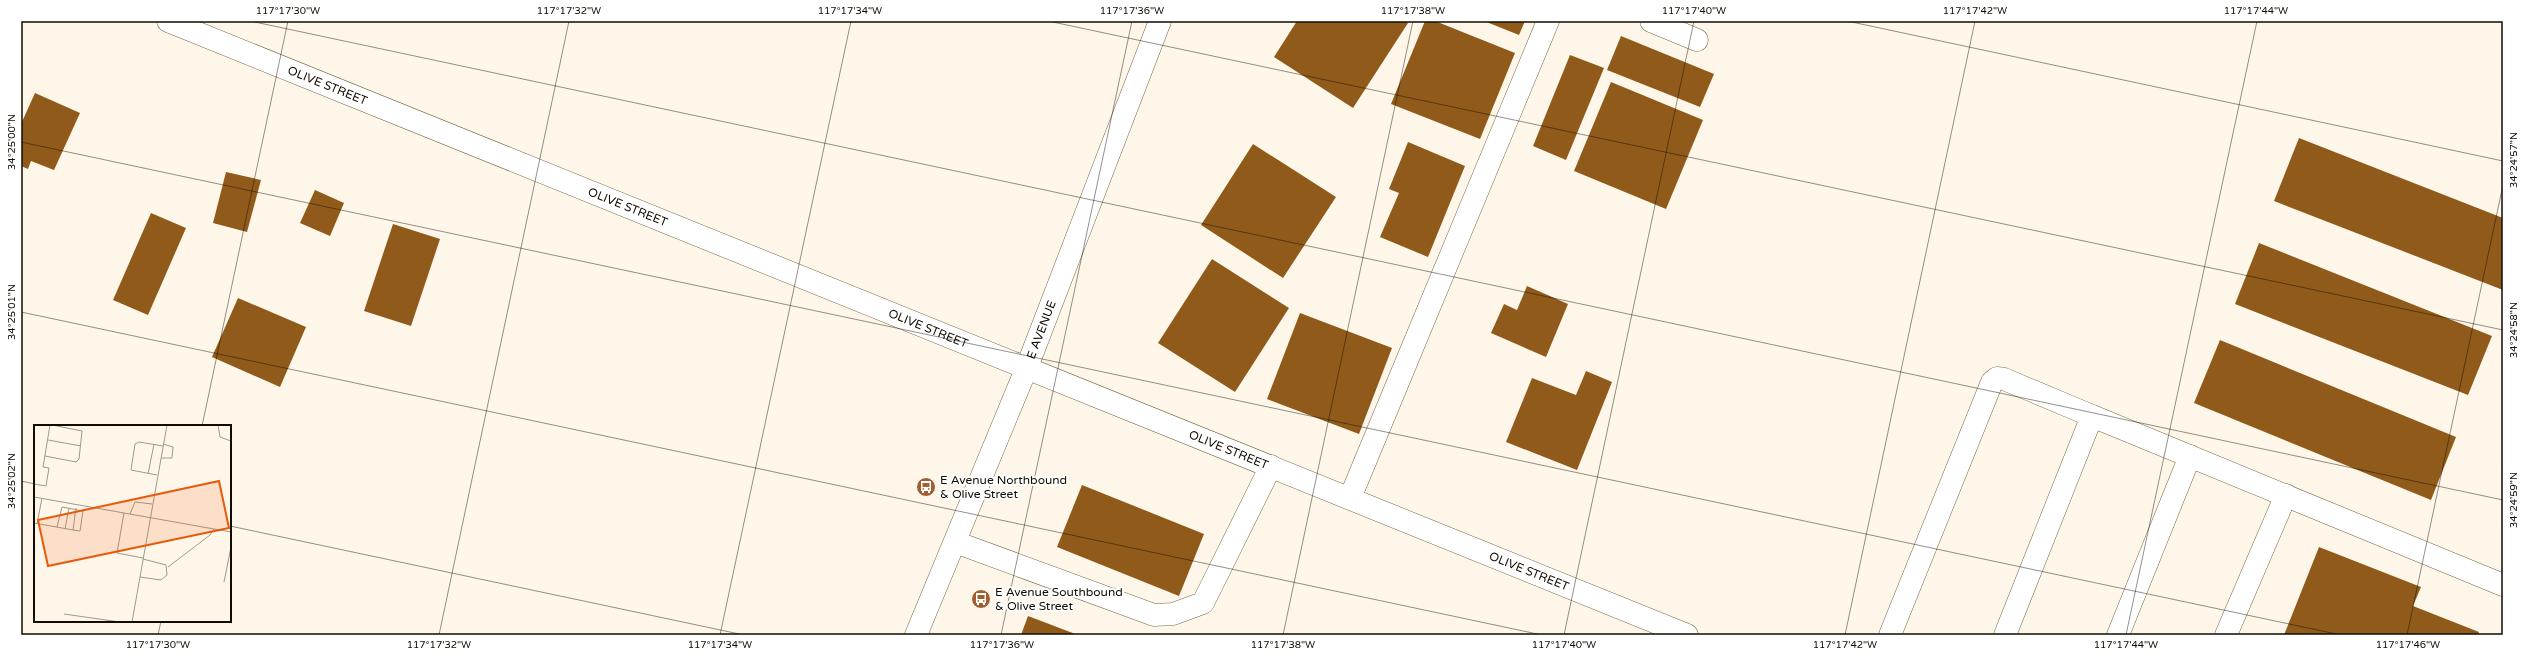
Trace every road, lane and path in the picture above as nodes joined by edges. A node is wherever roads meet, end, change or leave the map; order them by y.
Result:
1 (168, 21) edge
2 (1160, 21) edge
3 (1548, 21) edge
4 (1651, 21) edge
5 (205, 27) edge
6 (1697, 40) dead end
7 (1027, 367) junction
8 (2092, 416) junction
9 (2190, 456) junction
10 (1271, 466) junction
11 (2286, 495) junction
12 (1350, 498) junction
13 (955, 542) junction
14 (2503, 585) edge
15 (916, 635) edge
16 (1688, 635) edge
17 (1890, 635) edge
18 (2005, 635) edge
19 (2118, 635) edge
20 (2226, 635) edge

1 - 5 street, OLIVE STREET
2 - 7 street, E AVENUE
3 - 12 street
4 - 6 street
5 - 7 street, OLIVE STREET
7 - 10 street, OLIVE STREET
7 - 13 street, E AVENUE
8 - 9 street
8 - 17 street
8 - 18 street
9 - 11 street
9 - 19 street
10 - 12 street, OLIVE STREET
10 - 13 street
11 - 14 street
11 - 20 street
12 - 16 street, OLIVE STREET
13 - 15 street, E AVENUE

